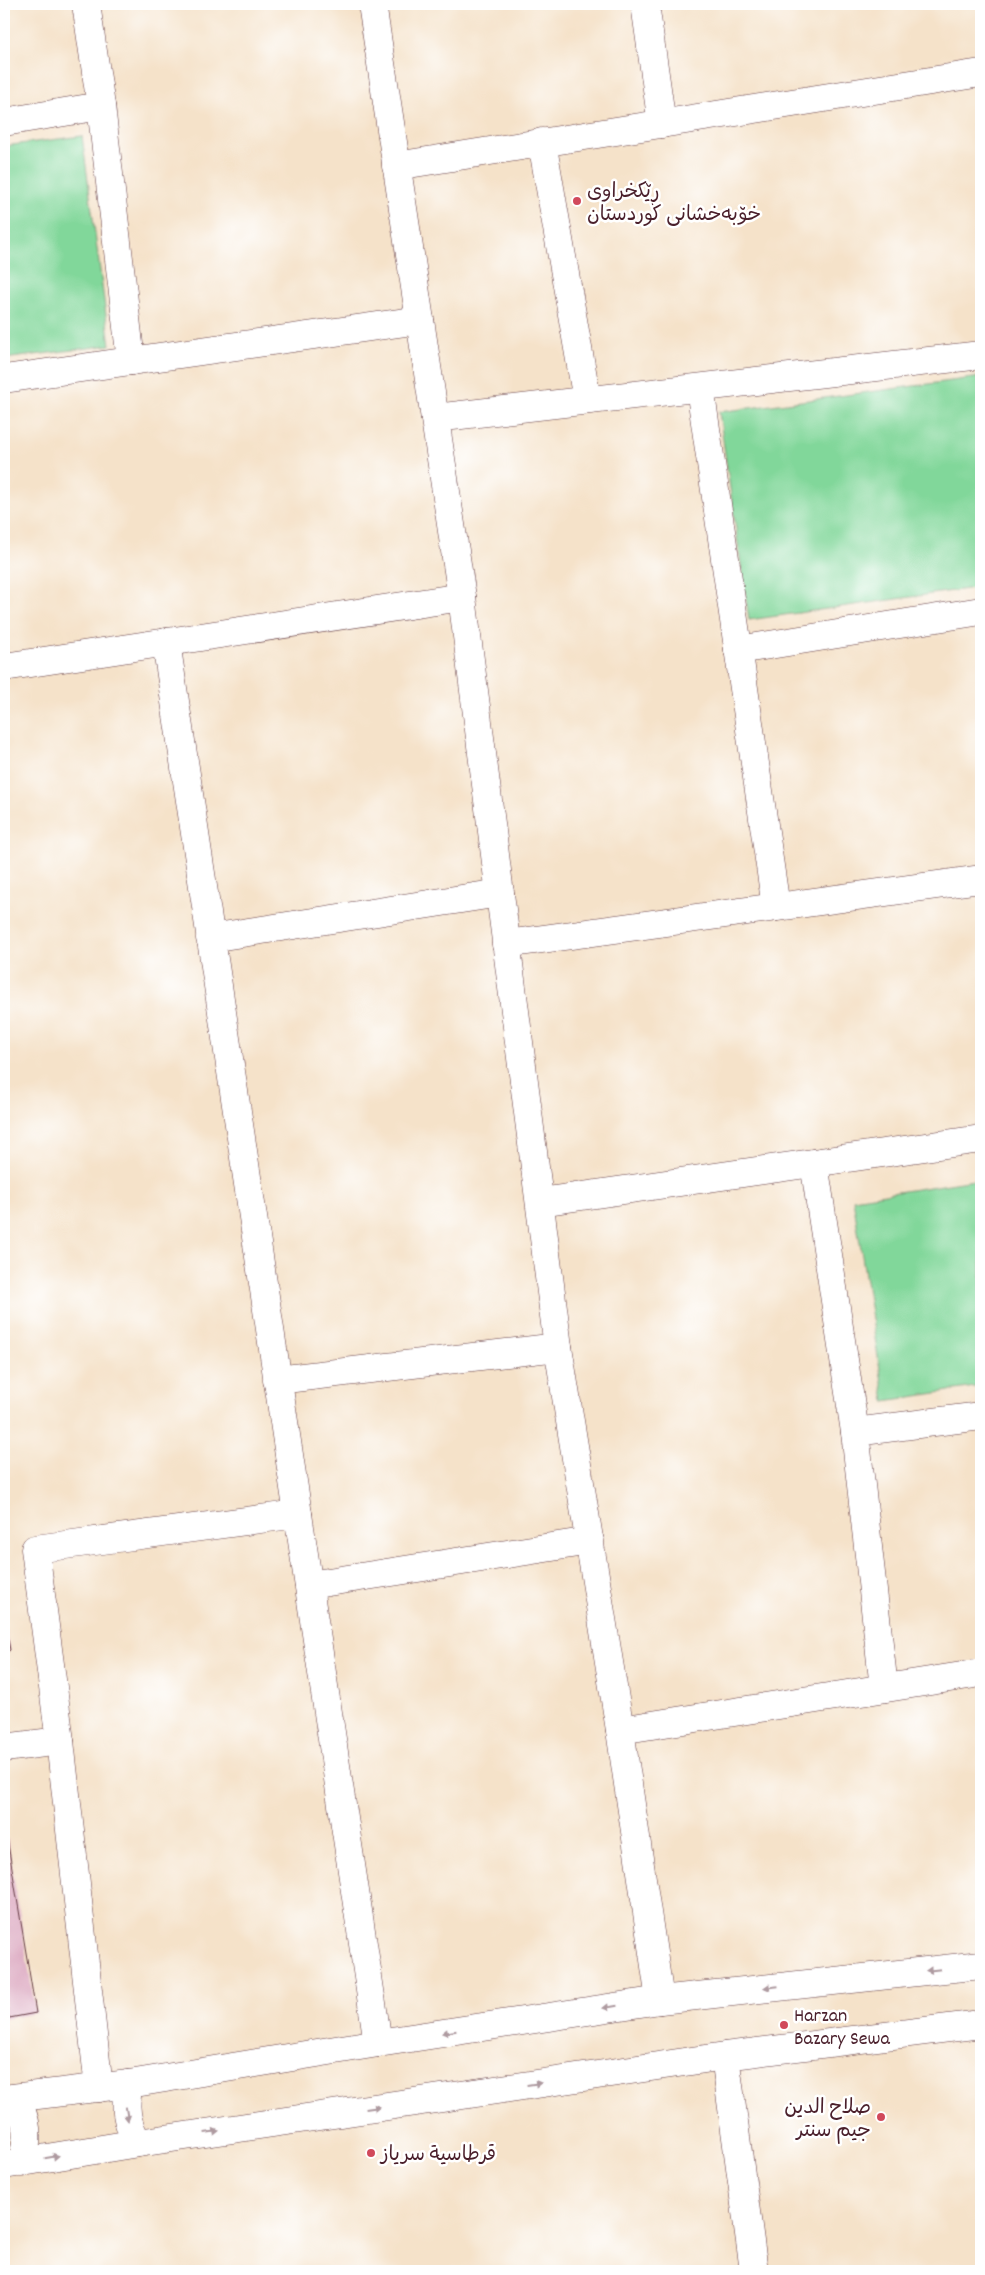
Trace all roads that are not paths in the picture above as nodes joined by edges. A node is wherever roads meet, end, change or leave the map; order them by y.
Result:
1 (86, 4) edge
2 (372, 4) edge
3 (645, 4) edge
4 (981, 73) edge
5 (101, 106) junction
6 (4, 122) edge
7 (662, 124) junction
8 (542, 142) junction
9 (396, 166) junction
10 (420, 320) junction
11 (981, 355) edge
12 (131, 361) junction
13 (4, 379) edge
14 (700, 388) junction
15 (587, 400) junction
16 (435, 418) junction
17 (462, 597) junction
18 (981, 611) edge
19 (166, 642) junction
20 (738, 650) junction
21 (4, 667) edge
22 (981, 878) edge
23 (500, 893) junction
24 (776, 906) junction
25 (210, 938) junction
26 (506, 944) junction
27 (981, 1139) edge
28 (814, 1164) junction
29 (540, 1202) junction
30 (558, 1347) junction
31 (277, 1380) junction
32 (981, 1416) edge
33 (855, 1432) junction
34 (298, 1514) junction
35 (590, 1541) junction
36 (309, 1585) junction
37 (981, 1673) edge
38 (884, 1688) junction
39 (620, 1730) junction
40 (60, 1741) junction
41 (4, 1748) edge
42 (981, 1964) edge
43 (660, 2000) junction
44 (981, 2024) edge
45 (378, 2043) junction
46 (725, 2056) junction
47 (129, 2084) junction
48 (99, 2088) junction
49 (9, 2099) edge
50 (138, 2143) junction
51 (12, 2164) edge
52 (754, 2271) edge

1 - 5 street
2 - 9 street
3 - 7 street
4 - 7 street
5 - 6 street
5 - 12 street
7 - 8 street
8 - 9 street
8 - 15 street
9 - 10 street
10 - 12 street
10 - 16 street
11 - 14 street
12 - 13 street
14 - 15 street
14 - 20 street
15 - 16 street
16 - 17 street
17 - 19 street
17 - 23 street
18 - 20 street
19 - 21 street
19 - 25 street
20 - 24 street
22 - 24 street
23 - 25 street
23 - 26 street
24 - 26 street
25 - 31 street
26 - 29 street
27 - 28 street
28 - 29 street
28 - 33 street
29 - 30 street
30 - 31 street
30 - 35 street
31 - 34 street
32 - 33 street
33 - 38 street
34 - 36 street
34 - 40 street
35 - 36 street
35 - 39 street
36 - 45 street
37 - 38 street
38 - 39 street
39 - 43 street
40 - 41 street
40 - 48 street
42 -> 43 street
43 -> 45 street
44 - 46 street
45 - 47 street
50 -> 46 street
46 - 52 street
47 - 48 street
47 -> 50 street
48 - 49 street
49 - 51 street
51 -> 50 street

